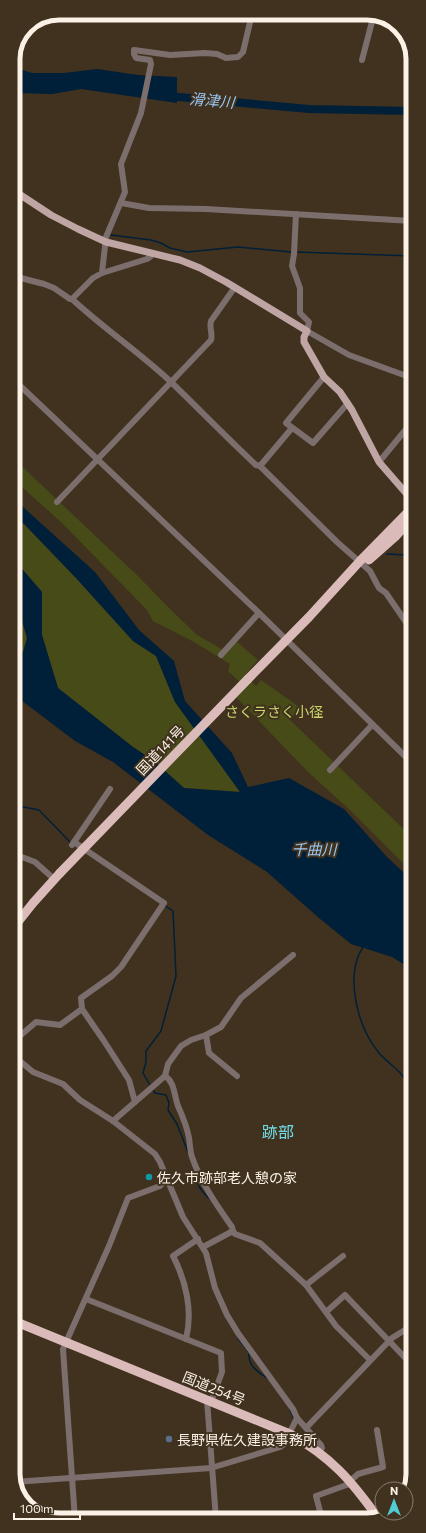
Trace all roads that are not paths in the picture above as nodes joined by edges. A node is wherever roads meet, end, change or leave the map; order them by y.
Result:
1 (251, 20) edge
2 (372, 20) edge
3 (362, 60) dead end
4 (20, 195) edge
5 (121, 203) junction
6 (296, 214) junction
7 (406, 221) edge
8 (106, 242) junction
9 (151, 253) junction
10 (102, 273) junction
11 (20, 278) edge
12 (235, 287) junction
13 (72, 299) junction
14 (307, 331) junction
15 (406, 376) edge
16 (324, 377) junction
17 (171, 382) junction
18 (20, 386) edge
19 (348, 403) junction
20 (292, 428) junction
21 (406, 429) edge
22 (97, 459) junction
23 (379, 462) junction
24 (260, 466) junction
25 (406, 493) edge
26 (57, 502) dead end
27 (406, 515) edge
28 (406, 525) edge
29 (362, 563) junction
30 (259, 613) junction
31 (406, 623) edge
32 (285, 640) junction
33 (221, 655) dead end
34 (372, 725) junction
35 (406, 758) edge
36 (330, 770) dead end
37 (110, 788) dead end
38 (20, 856) edge
39 (57, 876) junction
40 (33, 903) junction
41 (20, 919) edge
42 (20, 924) edge
43 (293, 955) dead end
44 (82, 1009) junction
45 (206, 1035) junction
46 (20, 1036) edge
47 (20, 1061) edge
48 (165, 1076) junction
49 (237, 1076) dead end
50 (135, 1102) junction
51 (113, 1121) junction
52 (167, 1179) junction
53 (233, 1231) junction
54 (201, 1244) junction
55 (343, 1256) dead end
56 (306, 1285) junction
57 (86, 1299) junction
58 (326, 1312) junction
59 (20, 1323) edge
60 (406, 1330) edge
61 (186, 1339) junction
62 (389, 1341) junction
63 (66, 1342) junction
64 (406, 1359) edge
65 (370, 1360) junction
66 (209, 1401) junction
67 (297, 1418) junction
68 (306, 1428) junction
69 (378, 1430) dead end
70 (290, 1434) junction
71 (319, 1452) junction
72 (211, 1468) junction
73 (72, 1477) junction
74 (21, 1481) edge
75 (351, 1482) junction
76 (374, 1512) edge
77 (75, 1513) edge
78 (216, 1513) edge
79 (320, 1513) edge

1 - 5 street
2 - 3 street
4 - 8 main road
5 - 6 street
5 - 8 street
6 - 7 street
6 - 14 street
8 - 9 main road
8 - 10 street
9 - 10 street
9 - 12 main road
10 - 13 street
11 - 13 street
12 - 14 main road
12 - 17 street
13 - 17 street
14 - 15 street
14 - 16 main road
16 - 19 main road
16 - 20 street
17 - 22 street
17 - 24 street
18 - 22 street
19 - 20 street
19 - 23 main road
20 - 24 street
21 - 23 street
22 - 26 street
22 - 30 street
23 - 25 main road
24 - 29 street
27 - 29 highway, 国道141号
28 - 29 highway, 国道141号
29 - 31 street
29 - 32 highway, 国道141号
30 - 32 street
30 - 33 street
32 - 34 street
32 - 39 highway, 国道141号, bridge
34 - 35 street
34 - 36 street
37 - 44 street
38 - 39 street
39 - 40 highway, 国道141号
40 - 41 highway, 国道141号
40 - 42 highway, 国道141号
43 - 45 street
44 - 46 street
44 - 50 street
45 - 48 street
45 - 49 street
47 - 51 street
48 - 50 street
48 - 53 street
50 - 51 street
51 - 52 street
52 - 54 street
52 - 57 street
53 - 54 street
53 - 56 street
54 - 61 street
54 - 67 street
55 - 56 street
56 - 58 street
57 - 61 street
57 - 63 street
58 - 62 street
58 - 65 street
59 - 63 highway, 国道254号
60 - 62 street
61 - 66 street
62 - 64 street
62 - 65 street
63 - 66 highway, 国道254号
63 - 73 street
65 - 68 street
66 - 70 highway, 国道254号
66 - 72 street
67 - 68 street
67 - 70 street
68 - 71 street
69 - 75 street
70 - 71 highway, 国道254号
70 - 72 street
71 - 75 highway, 国道254号
72 - 73 street
72 - 78 street
73 - 74 street
73 - 77 street
75 - 76 highway, 国道254号
75 - 79 street

